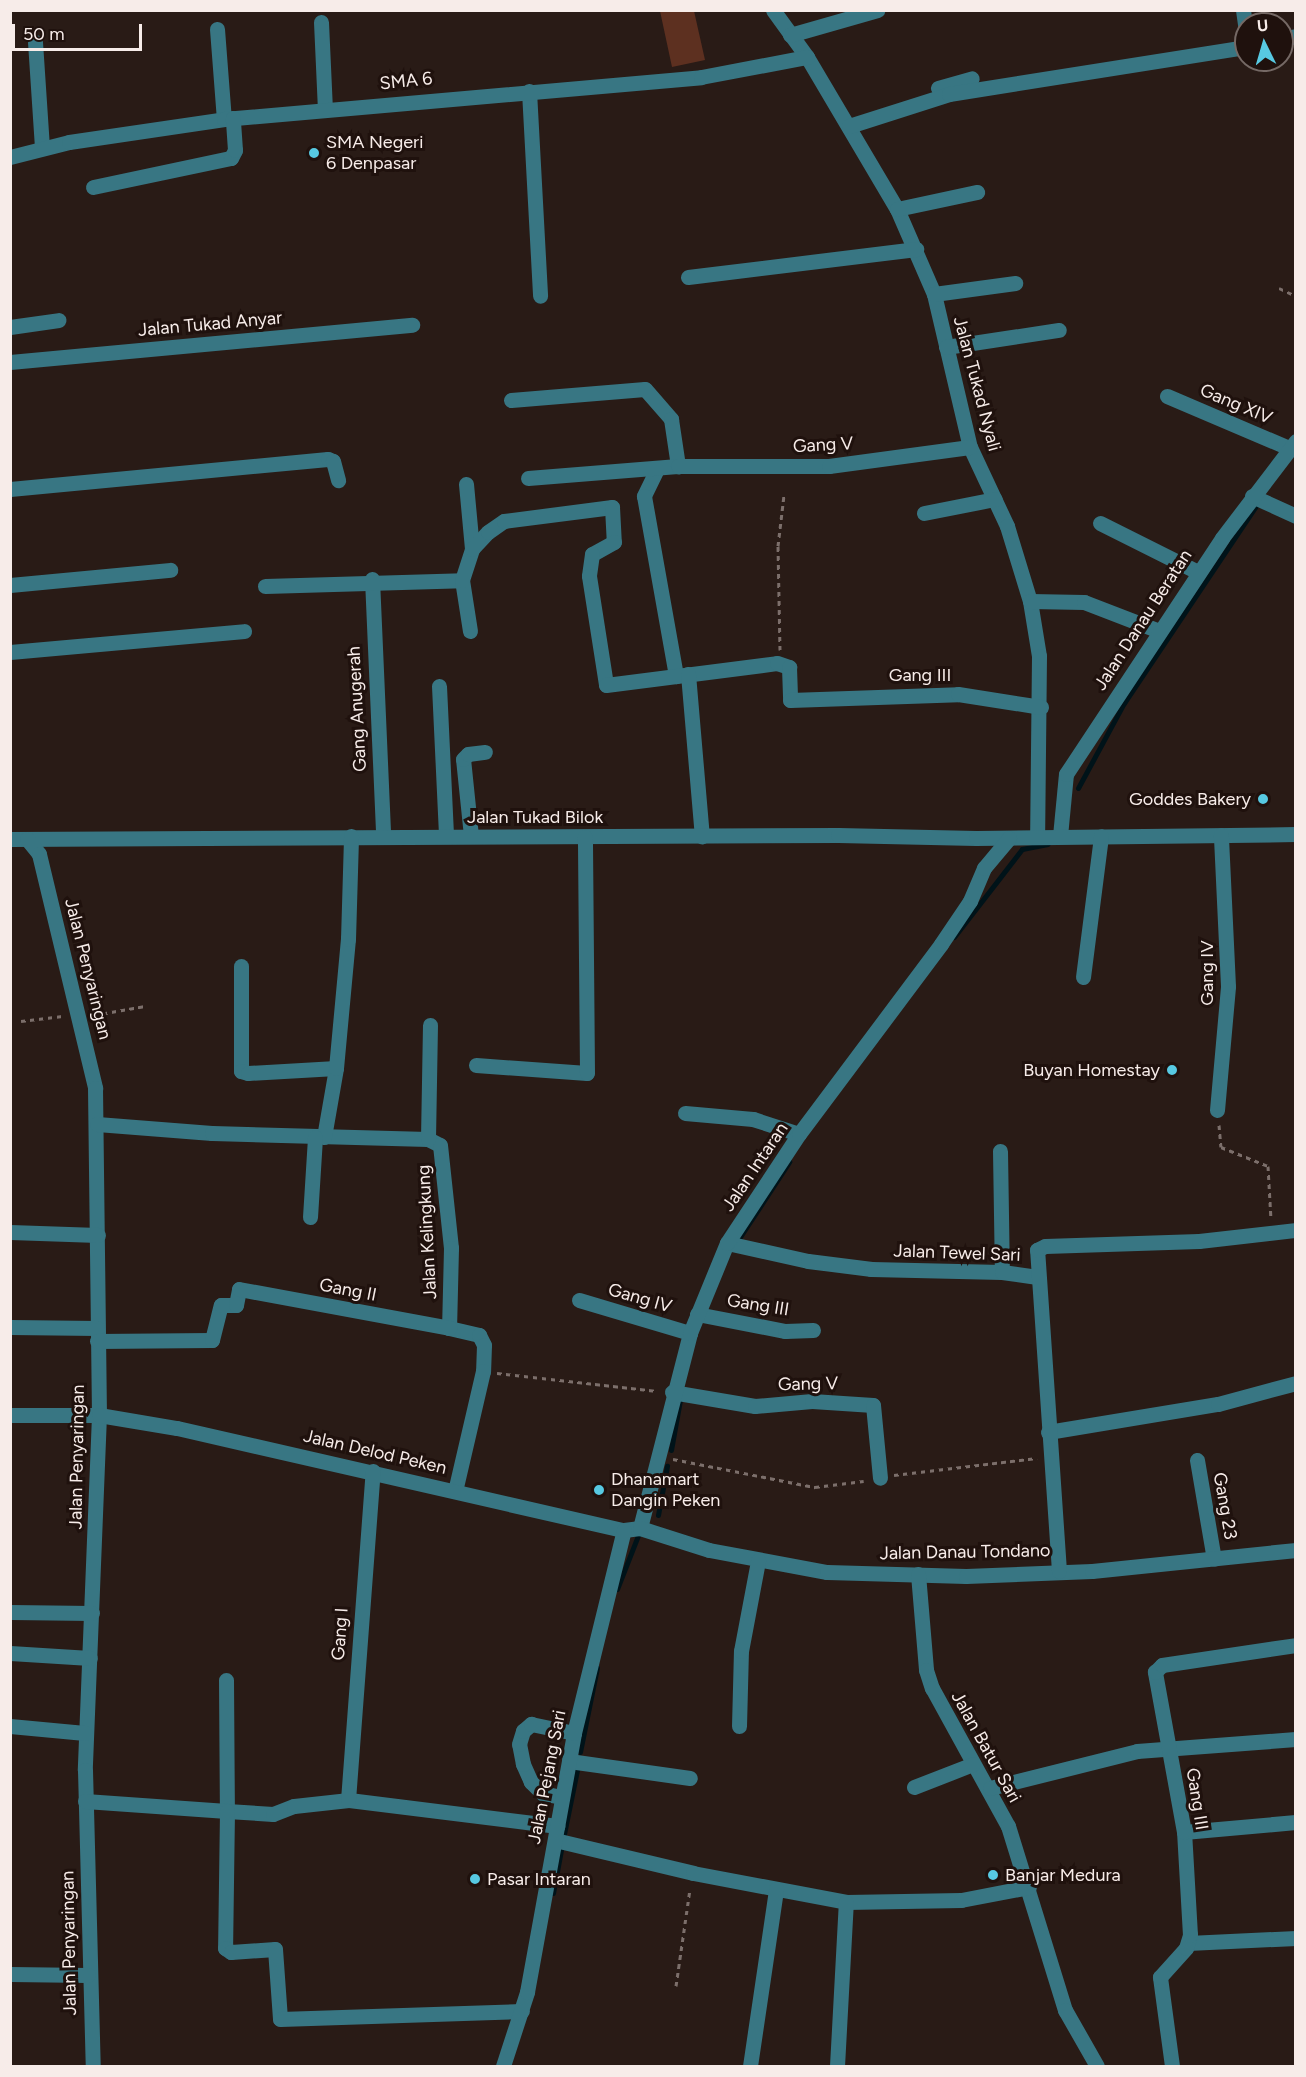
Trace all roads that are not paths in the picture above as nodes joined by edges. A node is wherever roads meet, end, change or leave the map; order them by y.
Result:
1 (773, 10) edge
2 (878, 10) edge
3 (321, 22) dead end
4 (218, 28) dead end
5 (790, 35) junction
6 (35, 42) dead end
7 (1234, 49) edge
8 (807, 57) junction
9 (972, 78) dead end
10 (529, 91) junction
11 (326, 109) junction
12 (228, 119) junction
13 (847, 122) junction
14 (42, 148) junction
15 (10, 157) edge
16 (93, 187) dead end
17 (977, 192) dead end
18 (897, 209) junction
19 (916, 249) junction
20 (688, 277) dead end
21 (1015, 283) dead end
22 (934, 294) junction
23 (540, 296) dead end
24 (59, 321) dead end
25 (412, 325) dead end
26 (10, 327) edge
27 (1059, 330) dead end
28 (946, 347) junction
29 (10, 362) edge
30 (1167, 396) dead end
31 (511, 400) dead end
32 (1292, 445) edge
33 (969, 447) junction
34 (678, 466) junction
35 (657, 469) junction
36 (528, 478) dead end
37 (338, 480) dead end
38 (466, 484) dead end
39 (10, 489) edge
40 (1252, 496) junction
41 (994, 499) junction
42 (924, 513) dead end
43 (1296, 516) edge
44 (1100, 523) dead end
45 (472, 549) junction
46 (170, 570) dead end
47 (1198, 572) junction
48 (372, 579) junction
49 (462, 580) junction
50 (10, 585) edge
51 (265, 586) dead end
52 (1030, 601) junction
53 (244, 631) dead end
54 (470, 632) dead end
55 (1159, 632) junction
56 (10, 652) edge
57 (682, 675) junction
58 (439, 686) dead end
59 (1041, 706) junction
60 (485, 753) dead end
61 (1060, 809) junction
62 (1037, 810) junction
63 (1296, 834) edge
64 (1221, 835) junction
65 (351, 836) junction
66 (383, 836) junction
67 (446, 836) junction
68 (471, 836) junction
69 (702, 836) junction
70 (1101, 836) junction
71 (585, 837) junction
72 (1009, 837) junction
73 (1037, 837) junction
74 (1060, 837) junction
75 (976, 838) junction
76 (10, 839) edge
77 (27, 839) junction
78 (45, 839) junction
79 (39, 854) junction
80 (984, 868) junction
81 (242, 966) dead end
82 (1083, 977) dead end
83 (430, 1025) dead end
84 (476, 1065) dead end
85 (336, 1068) junction
86 (1217, 1110) road end
87 (686, 1113) dead end
88 (97, 1124) junction
89 (799, 1134) junction
90 (320, 1137) junction
91 (428, 1139) junction
92 (1000, 1151) dead end
93 (310, 1217) dead end
94 (1296, 1230) edge
95 (10, 1232) edge
96 (98, 1235) junction
97 (727, 1243) junction
98 (1002, 1272) junction
99 (1036, 1276) junction
100 (579, 1300) dead end
101 (697, 1314) junction
102 (10, 1327) edge
103 (449, 1328) junction
104 (813, 1330) dead end
105 (690, 1333) junction
106 (97, 1335) junction
107 (1296, 1383) edge
108 (672, 1392) junction
109 (10, 1414) edge
110 (99, 1415) junction
111 (1048, 1432) junction
112 (1197, 1460) dead end
113 (373, 1471) junction
114 (880, 1478) road end
115 (455, 1491) junction
116 (640, 1527) junction
117 (624, 1530) junction
118 (1296, 1550) edge
119 (1214, 1559) junction
120 (758, 1561) junction
121 (1059, 1571) junction
122 (918, 1574) junction
123 (10, 1612) edge
124 (92, 1613) junction
125 (1296, 1646) edge
126 (10, 1653) edge
127 (90, 1658) junction
128 (226, 1680) dead end
129 (10, 1726) edge
130 (739, 1726) dead end
131 (85, 1733) junction
132 (574, 1733) junction
133 (1296, 1740) edge
134 (1168, 1747) junction
135 (569, 1761) junction
136 (973, 1764) junction
137 (690, 1778) dead end
138 (914, 1787) dead end
139 (990, 1788) junction
140 (561, 1797) junction
141 (348, 1800) junction
142 (85, 1801) junction
143 (227, 1811) junction
144 (1296, 1822) edge
145 (1184, 1832) junction
146 (556, 1833) junction
147 (1029, 1887) junction
148 (776, 1889) junction
149 (846, 1902) junction
150 (1296, 1938) edge
151 (1188, 1943) junction
152 (10, 1974) edge
153 (88, 1975) junction
154 (522, 2011) junction
155 (93, 2067) edge
156 (503, 2067) edge
157 (750, 2067) edge
158 (837, 2067) edge
159 (1097, 2067) edge
160 (1172, 2067) edge

1 - 5 street, Jalan Tukad Nyali
2 - 5 street
3 - 11 street
4 - 12 street
5 - 8 street, Jalan Tukad Nyali
6 - 14 street
7 - 13 street
8 - 10 street, SMA 6
8 - 13 street, Jalan Tukad Nyali
9 - 13 street
10 - 11 street, SMA 6
10 - 23 street
11 - 12 street, SMA 6
12 - 14 street, SMA 6
12 - 16 street
13 - 18 street, Jalan Tukad Nyali
14 - 15 street, SMA 6
17 - 18 street
18 - 19 street, Jalan Tukad Nyali
19 - 20 street
19 - 22 street, Jalan Tukad Nyali
21 - 22 street
22 - 28 street, Jalan Tukad Nyali
24 - 26 street
25 - 29 street, Jalan Tukad Anyar
27 - 28 street
28 - 33 street, Jalan Tukad Nyali
30 - 32 street, Gang XIV
31 - 34 street
32 - 40 street, Jalan Danau Beratan
33 - 34 street, Gang V
33 - 41 street, Jalan Tukad Nyali
34 - 35 street, Gang V
35 - 36 street, Gang V
35 - 57 street
37 - 39 street
38 - 45 street
40 - 43 street
40 - 47 street, Jalan Danau Beratan
41 - 42 street
41 - 52 street, Jalan Tukad Nyali
44 - 47 street
45 - 49 street
45 - 57 street
46 - 50 street
47 - 55 street, Jalan Danau Beratan
48 - 49 street
48 - 51 street
48 - 66 street, Gang Anugerah
49 - 54 street
52 - 55 street
52 - 59 street, Jalan Tukad Nyali
53 - 56 street
55 - 61 street, Jalan Danau Beratan
57 - 59 street, Gang III
57 - 69 street
58 - 67 street
59 - 62 street, Jalan Tukad Nyali
60 - 68 street
61 - 62 street
61 - 74 street, Jalan Danau Beratan
62 - 73 street, Jalan Tukad Nyali
63 - 64 street, Jalan Tukad Bilok
64 - 70 street, Jalan Tukad Bilok
64 - 86 street, Gang IV
65 - 66 street, Jalan Tukad Bilok
65 - 78 street, Jalan Tukad Bilok
65 - 85 street
66 - 67 street, Jalan Tukad Bilok
67 - 68 street, Jalan Tukad Bilok
68 - 71 street, Jalan Tukad Bilok
69 - 71 street, Jalan Tukad Bilok
69 - 75 street, Jalan Tukad Bilok
70 - 74 street, Jalan Tukad Bilok
70 - 82 street
71 - 84 street
72 - 73 street, Jalan Tukad Bilok
72 - 75 street, Jalan Tukad Bilok
72 - 80 street, Jalan Intaran
73 - 74 street, Jalan Tukad Bilok
75 - 80 street
76 - 77 street, Jalan Tukad Bilok
77 - 78 street, Jalan Tukad Bilok
77 - 79 street, Jalan Penyaringan
78 - 79 street
79 - 88 street, Jalan Penyaringan
80 - 89 street, Jalan Intaran
81 - 85 street
83 - 91 street
85 - 90 street
87 - 89 street
88 - 90 street, Jalan Kelingkung
88 - 96 street, Jalan Penyaringan
89 - 97 street, Jalan Intaran
90 - 91 street, Jalan Kelingkung
90 - 93 street
91 - 103 street, Jalan Kelingkung
92 - 98 street
94 - 99 street
95 - 96 street
96 - 106 street, Jalan Penyaringan
97 - 98 street, Jalan Tewel Sari
97 - 101 street, Jalan Intaran
98 - 99 street, Jalan Tewel Sari
99 - 111 street, Jalan Tewel Sari
100 - 105 street, Gang IV
101 - 104 street, Gang III
101 - 105 street, Jalan Intaran
102 - 106 street
103 - 106 street, Gang II
103 - 115 street
105 - 108 street, Jalan Intaran
106 - 110 street, Jalan Penyaringan
107 - 111 street
108 - 114 street, Gang V
108 - 116 street, Jalan Intaran
109 - 110 street, Jalan Delod Peken
110 - 113 street, Jalan Delod Peken
110 - 124 street, Jalan Penyaringan
111 - 121 street, Jalan Tewel Sari
112 - 119 street, Gang 23
113 - 115 street, Jalan Delod Peken
113 - 141 street, Gang I
115 - 117 street, Jalan Delod Peken
116 - 117 street, Jalan Delod Peken
116 - 120 street, Jalan Danau Tondano
117 - 132 street, Jalan Pejang Sari
118 - 119 street, Jalan Danau Tondano
119 - 121 street, Jalan Danau Tondano
120 - 122 street, Jalan Danau Tondano
120 - 130 street
121 - 122 street, Jalan Danau Tondano
122 - 136 street, Jalan Batur Sari
123 - 124 street
124 - 127 street, Jalan Penyaringan
125 - 134 street, Gang III
126 - 127 street
127 - 131 street, Jalan Penyaringan
128 - 143 street
129 - 131 street
131 - 142 street, Jalan Penyaringan
132 - 135 street, Jalan Pejang Sari
132 - 140 street
133 - 134 street
134 - 139 street
134 - 145 street, Gang III
135 - 137 street
135 - 140 street, Jalan Pejang Sari
136 - 138 street
136 - 139 street, Jalan Batur Sari
139 - 147 street, Jalan Batur Sari
140 - 146 street, Jalan Pejang Sari
141 - 143 street
141 - 146 street
142 - 143 street
142 - 153 street, Jalan Penyaringan
143 - 154 street
144 - 145 street
145 - 151 street, Gang III
146 - 148 street
146 - 154 street, Jalan Pejang Sari
147 - 149 street
147 - 159 street, Jalan Batur Sari
148 - 149 street
148 - 157 street
149 - 158 street
150 - 151 street
151 - 160 street
152 - 153 street
153 - 155 street, Jalan Penyaringan
154 - 156 street, Jalan Pejang Sari

